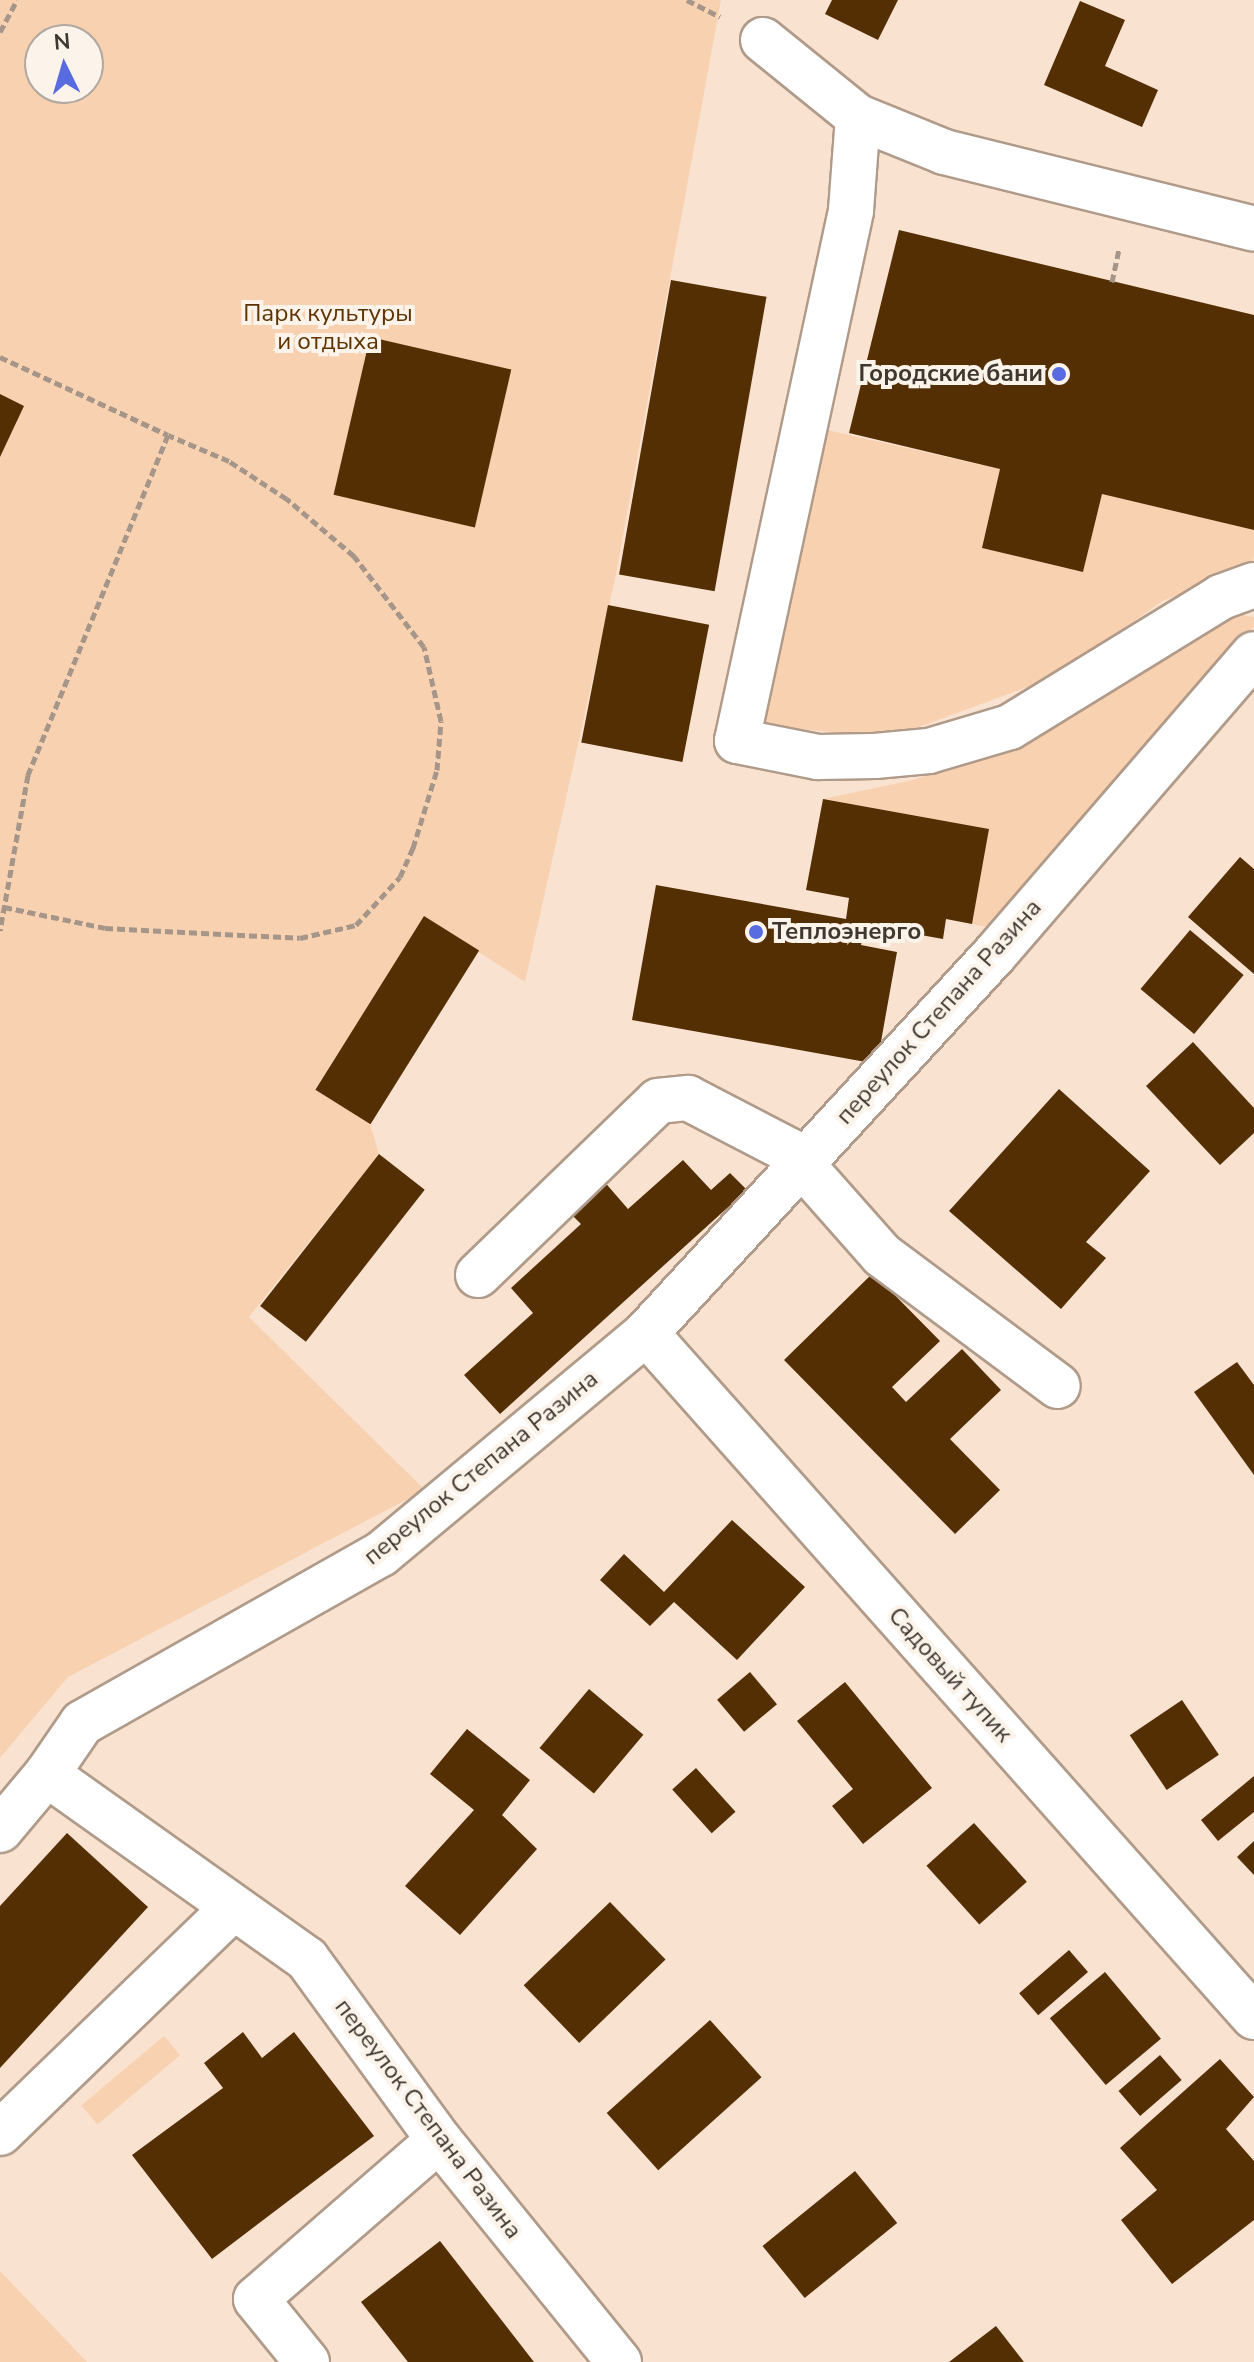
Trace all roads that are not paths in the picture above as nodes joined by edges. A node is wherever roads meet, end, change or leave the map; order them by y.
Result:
1 (763, 40) dead end
2 (858, 117) junction
3 (1254, 229) edge
4 (1254, 585) edge
5 (1254, 654) edge
6 (802, 1163) junction
7 (478, 1275) dead end
8 (646, 1333) junction
9 (1058, 1386) dead end
10 (47, 1774) junction
11 (0, 1830) edge
12 (233, 1908) junction
13 (1254, 2017) edge
14 (0, 2133) edge
15 (439, 2140) junction
16 (307, 2362) edge
17 (619, 2362) edge

1 - 2 street
2 - 3 street
2 - 4 street
5 - 6 street, переулок Степана Разина
6 - 7 street
6 - 8 street, переулок Степана Разина
6 - 9 street
8 - 10 street, переулок Степана Разина
8 - 13 street, Садовый тупик
10 - 11 street
10 - 12 street, переулок Степана Разина
12 - 14 street
12 - 15 street, переулок Степана Разина
15 - 16 street
15 - 17 street, переулок Степана Разина

